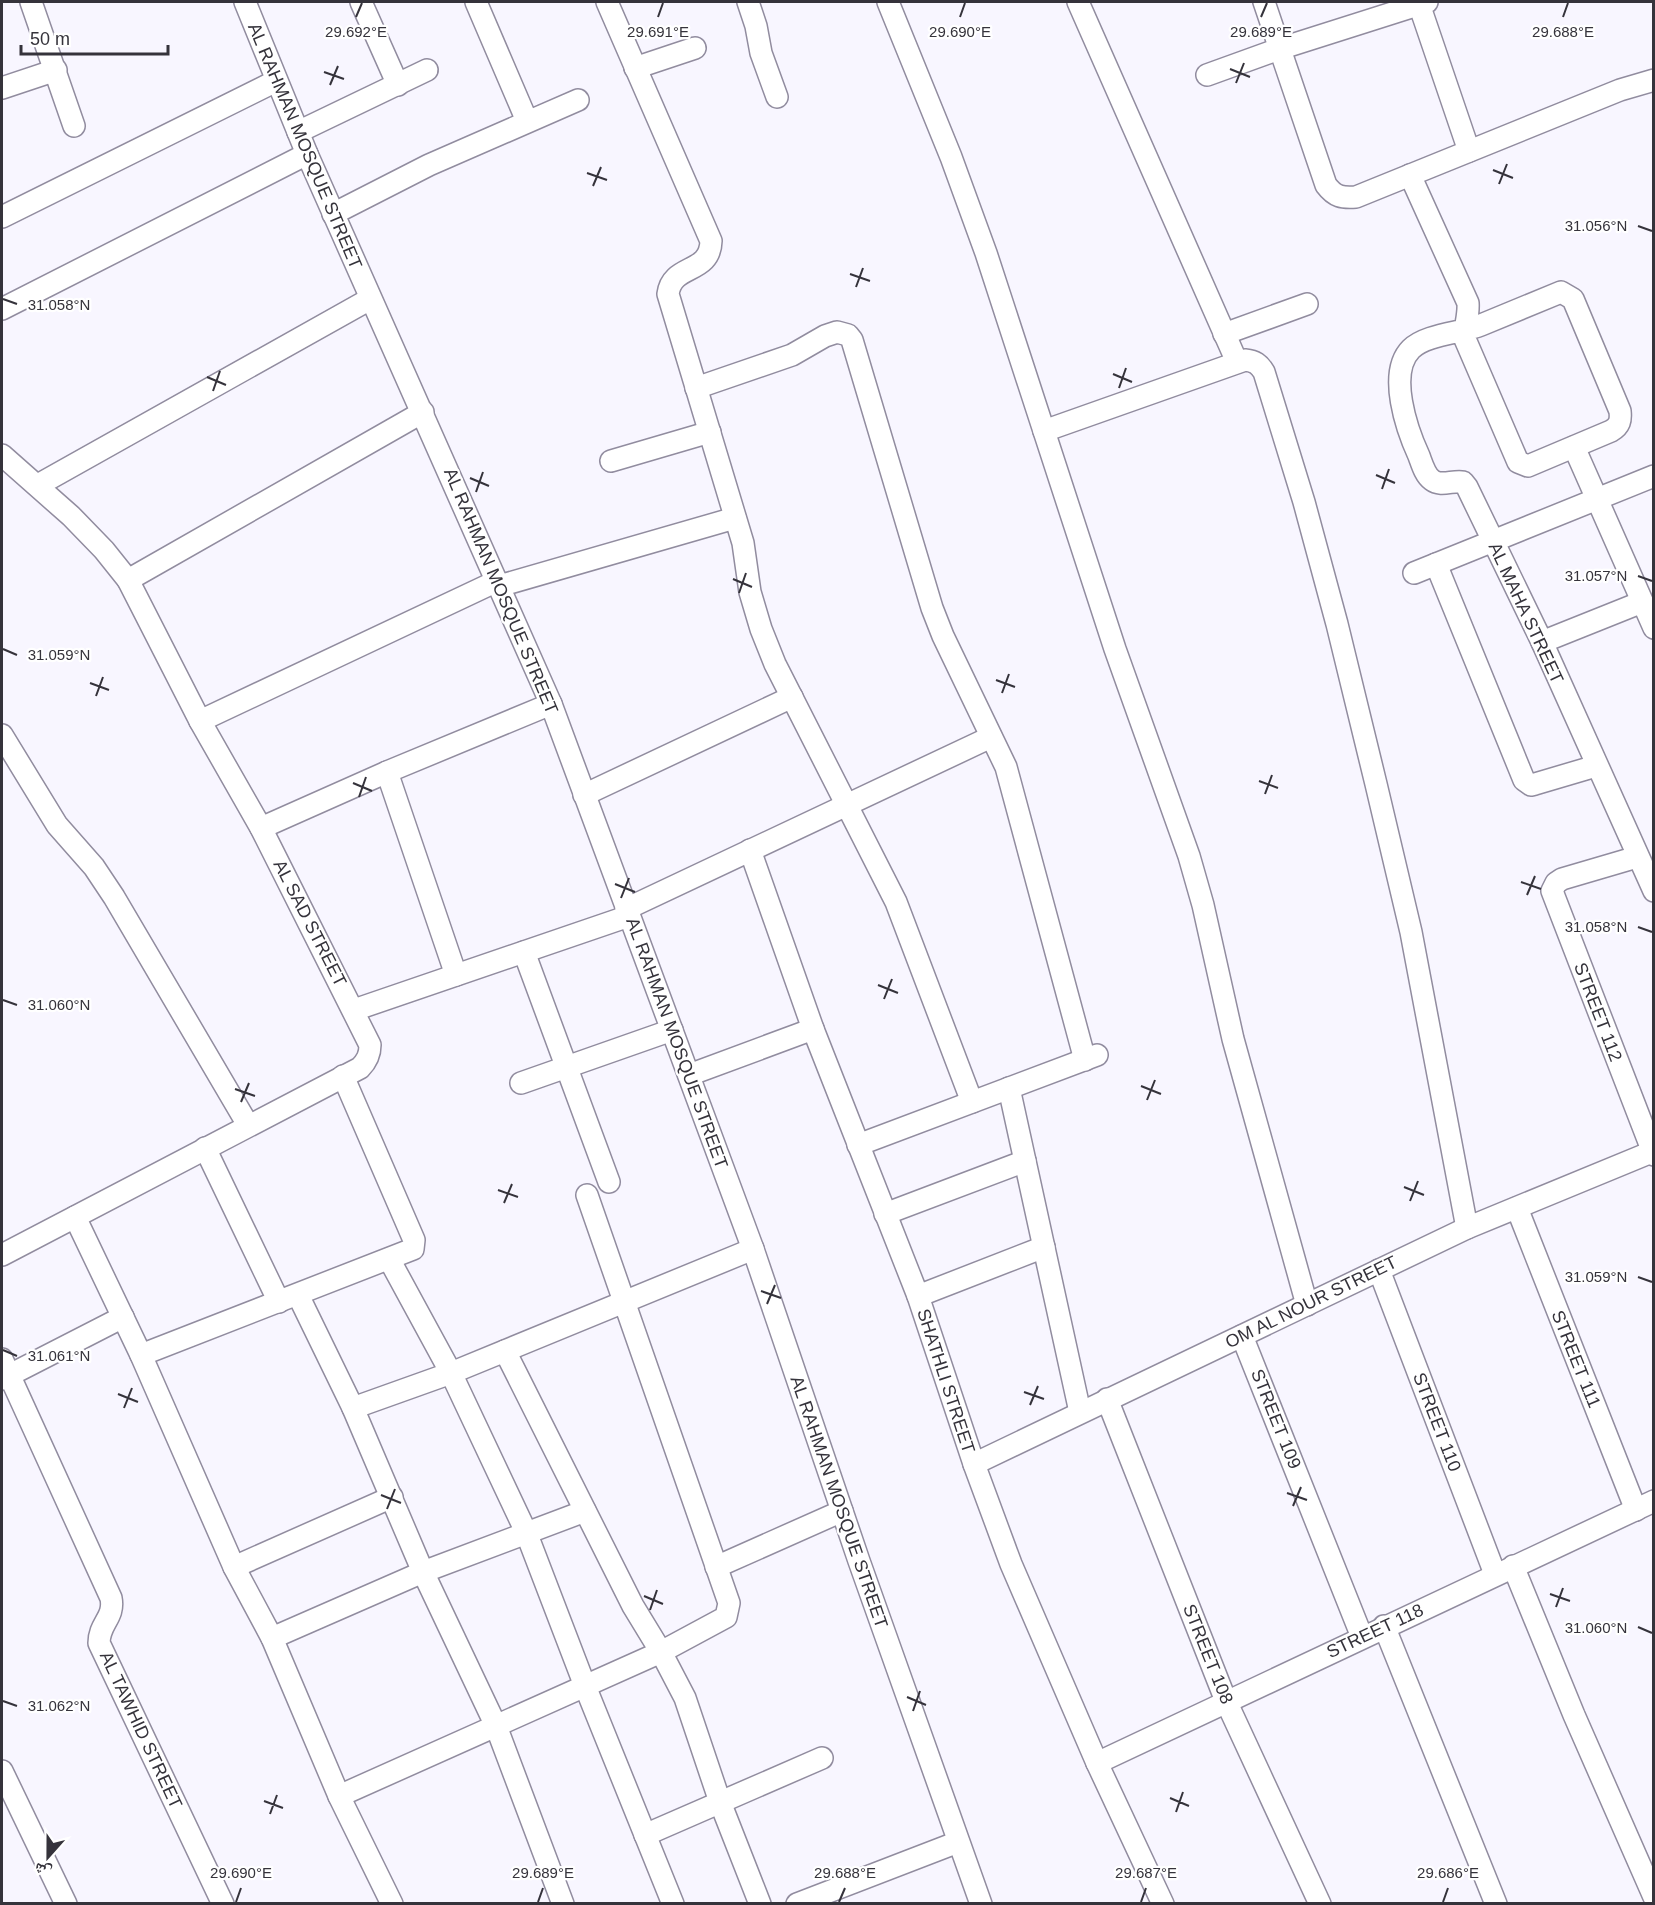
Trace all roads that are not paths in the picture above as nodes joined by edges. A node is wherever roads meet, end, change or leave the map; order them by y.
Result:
1 (31, 2) edge
2 (245, 2) edge
3 (361, 2) edge
4 (476, 2) edge
5 (607, 2) edge
6 (748, 2) edge
7 (888, 2) edge
8 (1078, 2) edge
9 (1264, 2) edge
10 (1423, 3) edge
11 (695, 48) dead end
12 (1279, 49) junction
13 (635, 69) junction
14 (56, 70) junction
15 (427, 70) dead end
16 (1207, 75) dead end
17 (1653, 80) edge
18 (276, 81) junction
19 (398, 85) junction
20 (2, 88) edge
21 (777, 97) dead end
22 (578, 100) dead end
23 (527, 121) junction
24 (75, 126) dead end
25 (298, 132) junction
26 (1469, 151) junction
27 (307, 154) junction
28 (1410, 175) junction
29 (333, 214) junction
30 (2, 217) edge
31 (370, 299) junction
32 (1307, 304) dead end
33 (2, 309) edge
34 (1464, 330) junction
35 (1224, 334) junction
36 (1237, 362) junction
37 (696, 388) junction
38 (423, 412) junction
39 (1044, 431) junction
40 (710, 432) junction
41 (1574, 447) junction
42 (2, 455) edge
43 (611, 461) dead end
44 (1653, 476) edge
45 (38, 485) junction
46 (1597, 499) junction
47 (735, 518) junction
48 (1493, 541) junction
49 (1436, 564) junction
50 (1414, 573) dead end
51 (128, 580) junction
52 (498, 584) junction
53 (1642, 603) junction
54 (1653, 628) edge
55 (1542, 642) junction
56 (792, 697) junction
57 (551, 704) junction
58 (200, 721) junction
59 (2, 735) edge
60 (991, 737) junction
61 (1596, 766) junction
62 (387, 772) junction
63 (584, 795) junction
64 (848, 804) junction
65 (261, 828) junction
66 (750, 850) junction
67 (1637, 857) junction
68 (1653, 891) edge
69 (628, 912) junction
70 (524, 952) junction
71 (456, 975) junction
72 (354, 1010) junction
73 (813, 1029) junction
74 (672, 1030) junction
75 (566, 1067) junction
76 (688, 1075) junction
77 (343, 1076) junction
78 (521, 1083) dead end
79 (1009, 1088) junction
80 (972, 1102) junction
81 (248, 1125) junction
82 (858, 1145) junction
83 (206, 1148) junction
84 (1653, 1153) edge
85 (1025, 1161) junction
86 (609, 1182) dead end
87 (587, 1196) dead end
88 (1517, 1208) junction
89 (885, 1214) junction
90 (75, 1217) junction
91 (1467, 1228) junction
92 (1044, 1247) junction
93 (753, 1249) junction
94 (2, 1255) edge
95 (389, 1259) junction
96 (1379, 1270) junction
97 (918, 1296) junction
98 (289, 1298) junction
99 (624, 1302) junction
100 (1307, 1305) junction
101 (123, 1317) junction
102 (1242, 1336) junction
103 (505, 1351) junction
104 (141, 1355) junction
105 (4, 1371) edge
106 (452, 1373) junction
107 (1107, 1399) junction
108 (352, 1408) junction
109 (1080, 1413) junction
110 (974, 1464) junction
111 (392, 1497) junction
112 (1645, 1505) edge
113 (585, 1511) junction
114 (842, 1511) junction
115 (526, 1532) junction
116 (234, 1567) junction
117 (716, 1567) junction
118 (1504, 1570) junction
119 (423, 1572) junction
120 (1384, 1626) junction
121 (1362, 1637) junction
122 (272, 1638) junction
123 (661, 1652) junction
124 (585, 1686) junction
125 (1226, 1701) junction
126 (496, 1726) junction
127 (822, 1758) dead end
128 (1097, 1763) junction
129 (2, 1771) edge
130 (339, 1796) junction
131 (720, 1802) junction
132 (645, 1835) junction
133 (958, 1842) junction
134 (1653, 1897) edge
135 (66, 1904) edge
136 (223, 1904) edge
137 (392, 1904) edge
138 (563, 1904) edge
139 (673, 1904) edge
140 (760, 1904) edge
141 (797, 1904) edge
142 (981, 1904) edge
143 (1162, 1904) edge
144 (1320, 1904) edge
145 (1496, 1904) edge

1 - 14 street
2 - 18 street, AL RAHMAN MOSQUE STREET
3 - 19 street
4 - 23 street
5 - 13 street
6 - 21 street
7 - 39 street
8 - 35 street
9 - 12 street
10 - 12 street
10 - 26 street
11 - 13 street
12 - 16 street
12 - 28 street
13 - 37 street
14 - 20 street
14 - 24 street
15 - 19 street
17 - 26 street
18 - 25 street, AL RAHMAN MOSQUE STREET
18 - 30 street
19 - 25 street
22 - 23 street
23 - 29 street
25 - 27 street, AL RAHMAN MOSQUE STREET
26 - 28 street
27 - 29 street, AL RAHMAN MOSQUE STREET
27 - 33 street
28 - 34 street
29 - 31 street, AL RAHMAN MOSQUE STREET
31 - 38 street, AL RAHMAN MOSQUE STREET
31 - 45 street
32 - 35 street
34 - 41 street
34 - 41 street
34 - 48 street, AL MAHA STREET
35 - 36 street
36 - 39 street
36 - 91 street
37 - 40 street
37 - 60 street
38 - 51 street
38 - 52 street, AL RAHMAN MOSQUE STREET
39 - 100 street
40 - 43 street
40 - 47 street
41 - 46 street
42 - 45 street, AL SAD STREET
44 - 46 street
45 - 51 street, AL SAD STREET
46 - 48 street
46 - 53 street
47 - 52 street
47 - 56 street
48 - 49 street
48 - 55 street, AL MAHA STREET
49 - 50 street
49 - 61 street
51 - 58 street, AL SAD STREET
52 - 57 street, AL RAHMAN MOSQUE STREET
52 - 58 street
53 - 54 street
53 - 55 street
55 - 61 street, AL MAHA STREET
56 - 63 street
56 - 64 street
57 - 62 street
57 - 63 street, AL RAHMAN MOSQUE STREET
58 - 65 street, AL SAD STREET
59 - 81 street
60 - 64 street
60 - 79 street
61 - 67 street, AL MAHA STREET
62 - 65 street
62 - 71 street
63 - 69 street, AL RAHMAN MOSQUE STREET
64 - 66 street
64 - 80 street
65 - 72 street, AL SAD STREET
66 - 69 street
66 - 73 street, SHATHLI STREET
67 - 68 street, AL MAHA STREET
67 - 84 street, STREET 112
69 - 70 street
69 - 74 street, AL RAHMAN MOSQUE STREET
70 - 71 street
70 - 75 street
71 - 72 street
72 - 77 street, AL SAD STREET
73 - 76 street
73 - 82 street, SHATHLI STREET
74 - 75 street
74 - 76 street, AL RAHMAN MOSQUE STREET
75 - 78 street
75 - 86 street
76 - 93 street, AL RAHMAN MOSQUE STREET
77 - 81 street, AL SAD STREET
77 - 95 street
79 - 80 street
79 - 85 street
80 - 82 street
81 - 83 street, AL SAD STREET
82 - 89 street, SHATHLI STREET
83 - 90 street, AL SAD STREET
83 - 98 street
84 - 88 street, OM AL NOUR STREET
85 - 89 street
85 - 92 street
87 - 99 street
88 - 91 street, OM AL NOUR STREET
88 - 112 street, STREET 111
89 - 97 street, SHATHLI STREET
90 - 94 street, AL SAD STREET
90 - 101 street
91 - 96 street, OM AL NOUR STREET
92 - 97 street
92 - 109 street
93 - 99 street
93 - 114 street, AL RAHMAN MOSQUE STREET
95 - 98 street
95 - 106 street
96 - 100 street, OM AL NOUR STREET
96 - 118 street, STREET 110
97 - 110 street, SHATHLI STREET
98 - 104 street
98 - 108 street
99 - 103 street
99 - 117 street
100 - 102 street, OM AL NOUR STREET
101 - 104 street
101 - 105 street
102 - 107 street, OM AL NOUR STREET
102 - 121 street, STREET 109
103 - 106 street
103 - 113 street
104 - 116 street
105 - 136 street, AL TAWHID STREET
106 - 108 street
106 - 115 street
107 - 109 street, OM AL NOUR STREET
107 - 125 street, STREET 108
108 - 111 street
109 - 110 street, OM AL NOUR STREET
110 - 128 street, SHATHLI STREET
111 - 116 street
111 - 119 street
112 - 118 street, STREET 118
113 - 115 street
113 - 123 street
114 - 117 street
114 - 133 street, AL RAHMAN MOSQUE STREET
115 - 119 street
115 - 124 street
116 - 122 street
117 - 123 street
118 - 120 street, STREET 118
118 - 134 street, STREET 110
119 - 122 street
119 - 126 street
120 - 121 street, STREET 118
120 - 145 street
121 - 125 street, STREET 118
122 - 130 street
123 - 124 street
123 - 131 street
124 - 126 street
124 - 132 street
125 - 128 street, STREET 118
125 - 144 street, STREET 108
126 - 130 street
126 - 138 street
127 - 131 street
128 - 143 street, SHATHLI STREET
129 - 135 street
130 - 137 street
131 - 132 street
131 - 140 street
132 - 139 street
133 - 141 street
133 - 142 street, AL RAHMAN MOSQUE STREET

